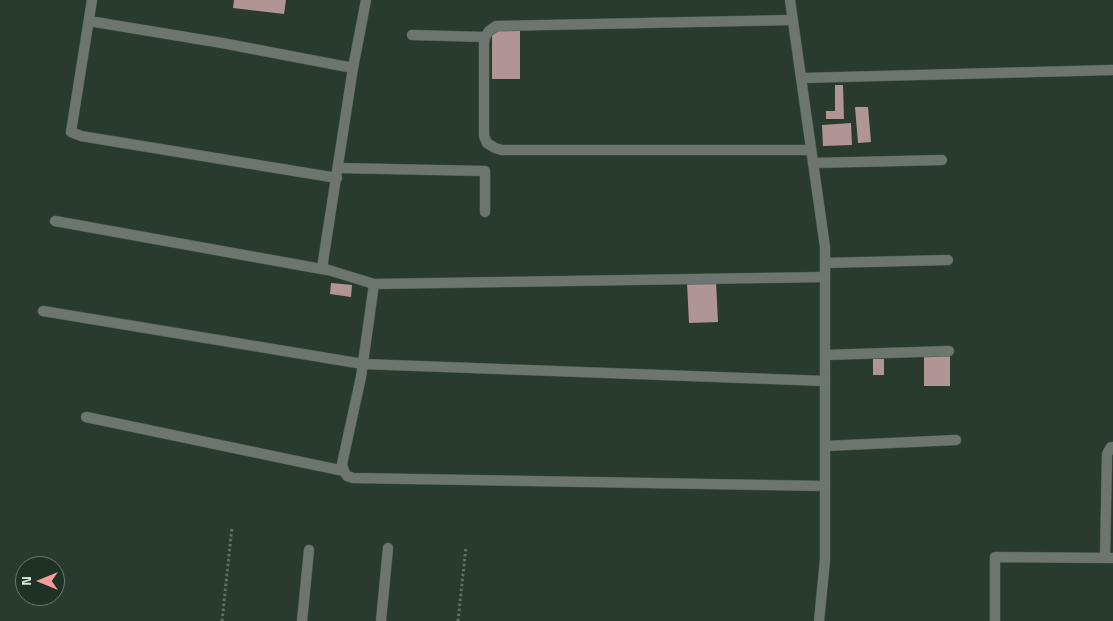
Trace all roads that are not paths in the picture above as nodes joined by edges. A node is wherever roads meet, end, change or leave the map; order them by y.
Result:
1 (92, 0) edge
2 (366, 0) edge
3 (790, 0) edge
4 (792, 20) junction
5 (89, 21) junction
6 (412, 35) dead end
7 (485, 37) junction
8 (353, 68) junction
9 (1113, 70) edge
10 (801, 78) junction
11 (811, 150) junction
12 (942, 160) dead end
13 (813, 163) junction
14 (337, 173) junction
15 (485, 212) dead end
16 (55, 221) dead end
17 (948, 260) dead end
18 (825, 263) junction
19 (328, 271) junction
20 (825, 277) junction
21 (374, 284) junction
22 (43, 311) dead end
23 (950, 351) dead end
24 (825, 355) junction
25 (363, 364) junction
26 (825, 381) junction
27 (86, 417) dead end
28 (956, 440) dead end
29 (825, 446) junction
30 (1113, 447) edge
31 (344, 471) junction
32 (825, 486) junction
33 (388, 548) dead end
34 (309, 550) dead end
35 (1109, 558) edge
36 (302, 621) edge
37 (381, 621) edge
38 (819, 621) edge
39 (995, 621) edge

1 - 5 street
2 - 8 street
3 - 4 street
4 - 7 street
4 - 10 street
5 - 8 street
5 - 14 street
6 - 7 street
7 - 11 street
8 - 14 street
9 - 10 street
10 - 11 street
11 - 13 street
12 - 13 street
13 - 18 street
14 - 15 street
14 - 19 street
16 - 19 street
17 - 18 street
18 - 20 street
19 - 21 street
20 - 21 street
20 - 24 street
21 - 25 street
22 - 25 street
23 - 24 street
24 - 26 street
25 - 26 street
25 - 31 street
26 - 29 street
27 - 31 street
28 - 29 street
29 - 32 street
30 - 35 street
31 - 32 street
32 - 38 street
33 - 37 street
34 - 36 street
35 - 39 street

